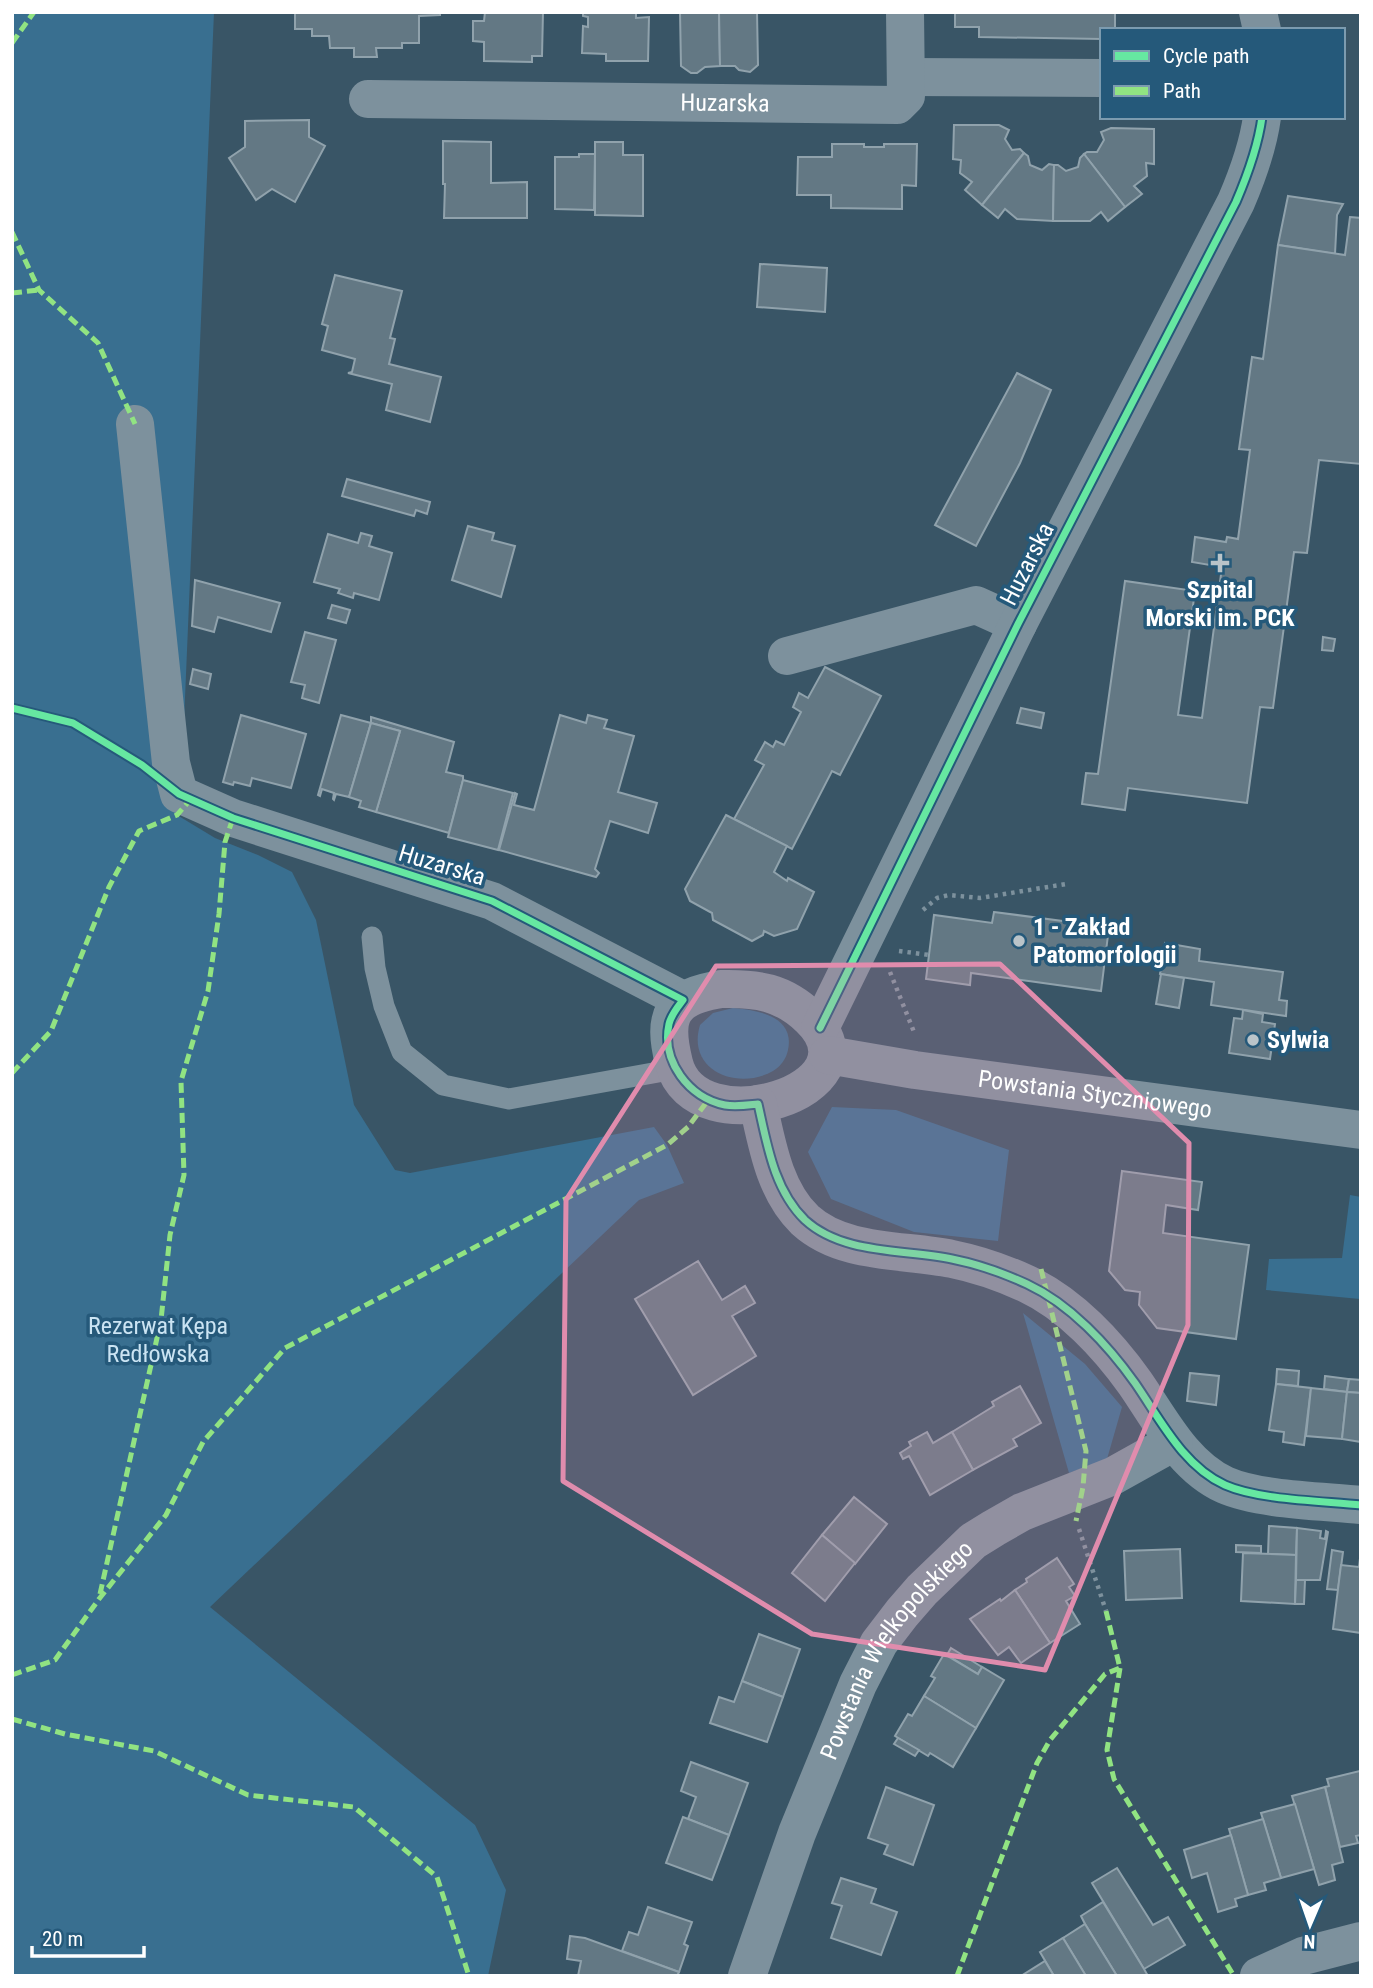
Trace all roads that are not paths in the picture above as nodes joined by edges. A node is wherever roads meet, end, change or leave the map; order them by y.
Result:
1 (905, 12) edge
2 (907, 77) junction
3 (1100, 78) edge
4 (368, 99) dead end
5 (1262, 119) edge
6 (135, 424) dead end
7 (1018, 624) junction
8 (787, 656) dead end
9 (372, 937) dead end
10 (683, 1000) junction
11 (824, 1041) junction
12 (676, 1069) junction
13 (758, 1104) junction
14 (1361, 1130) edge
15 (1174, 1442) junction
16 (1361, 1506) edge
17 (1361, 1941) edge
18 (747, 1976) edge
19 (1259, 1976) edge

1 - 2 street
2 - 3 street
2 - 4 street, Huzarska
5 - 7 street, Huzarska
6 - 10 street, Huzarska
7 - 8 street, Huzarska
7 - 11 street, Huzarska
9 - 12 lane
10 - 11 street
10 - 12 street
11 - 13 street
11 - 14 street, Powstania Styczniowego
12 - 13 street
13 - 15 street
15 - 16 street
15 - 18 street, Powstania Wielkopolskiego
17 - 19 street

